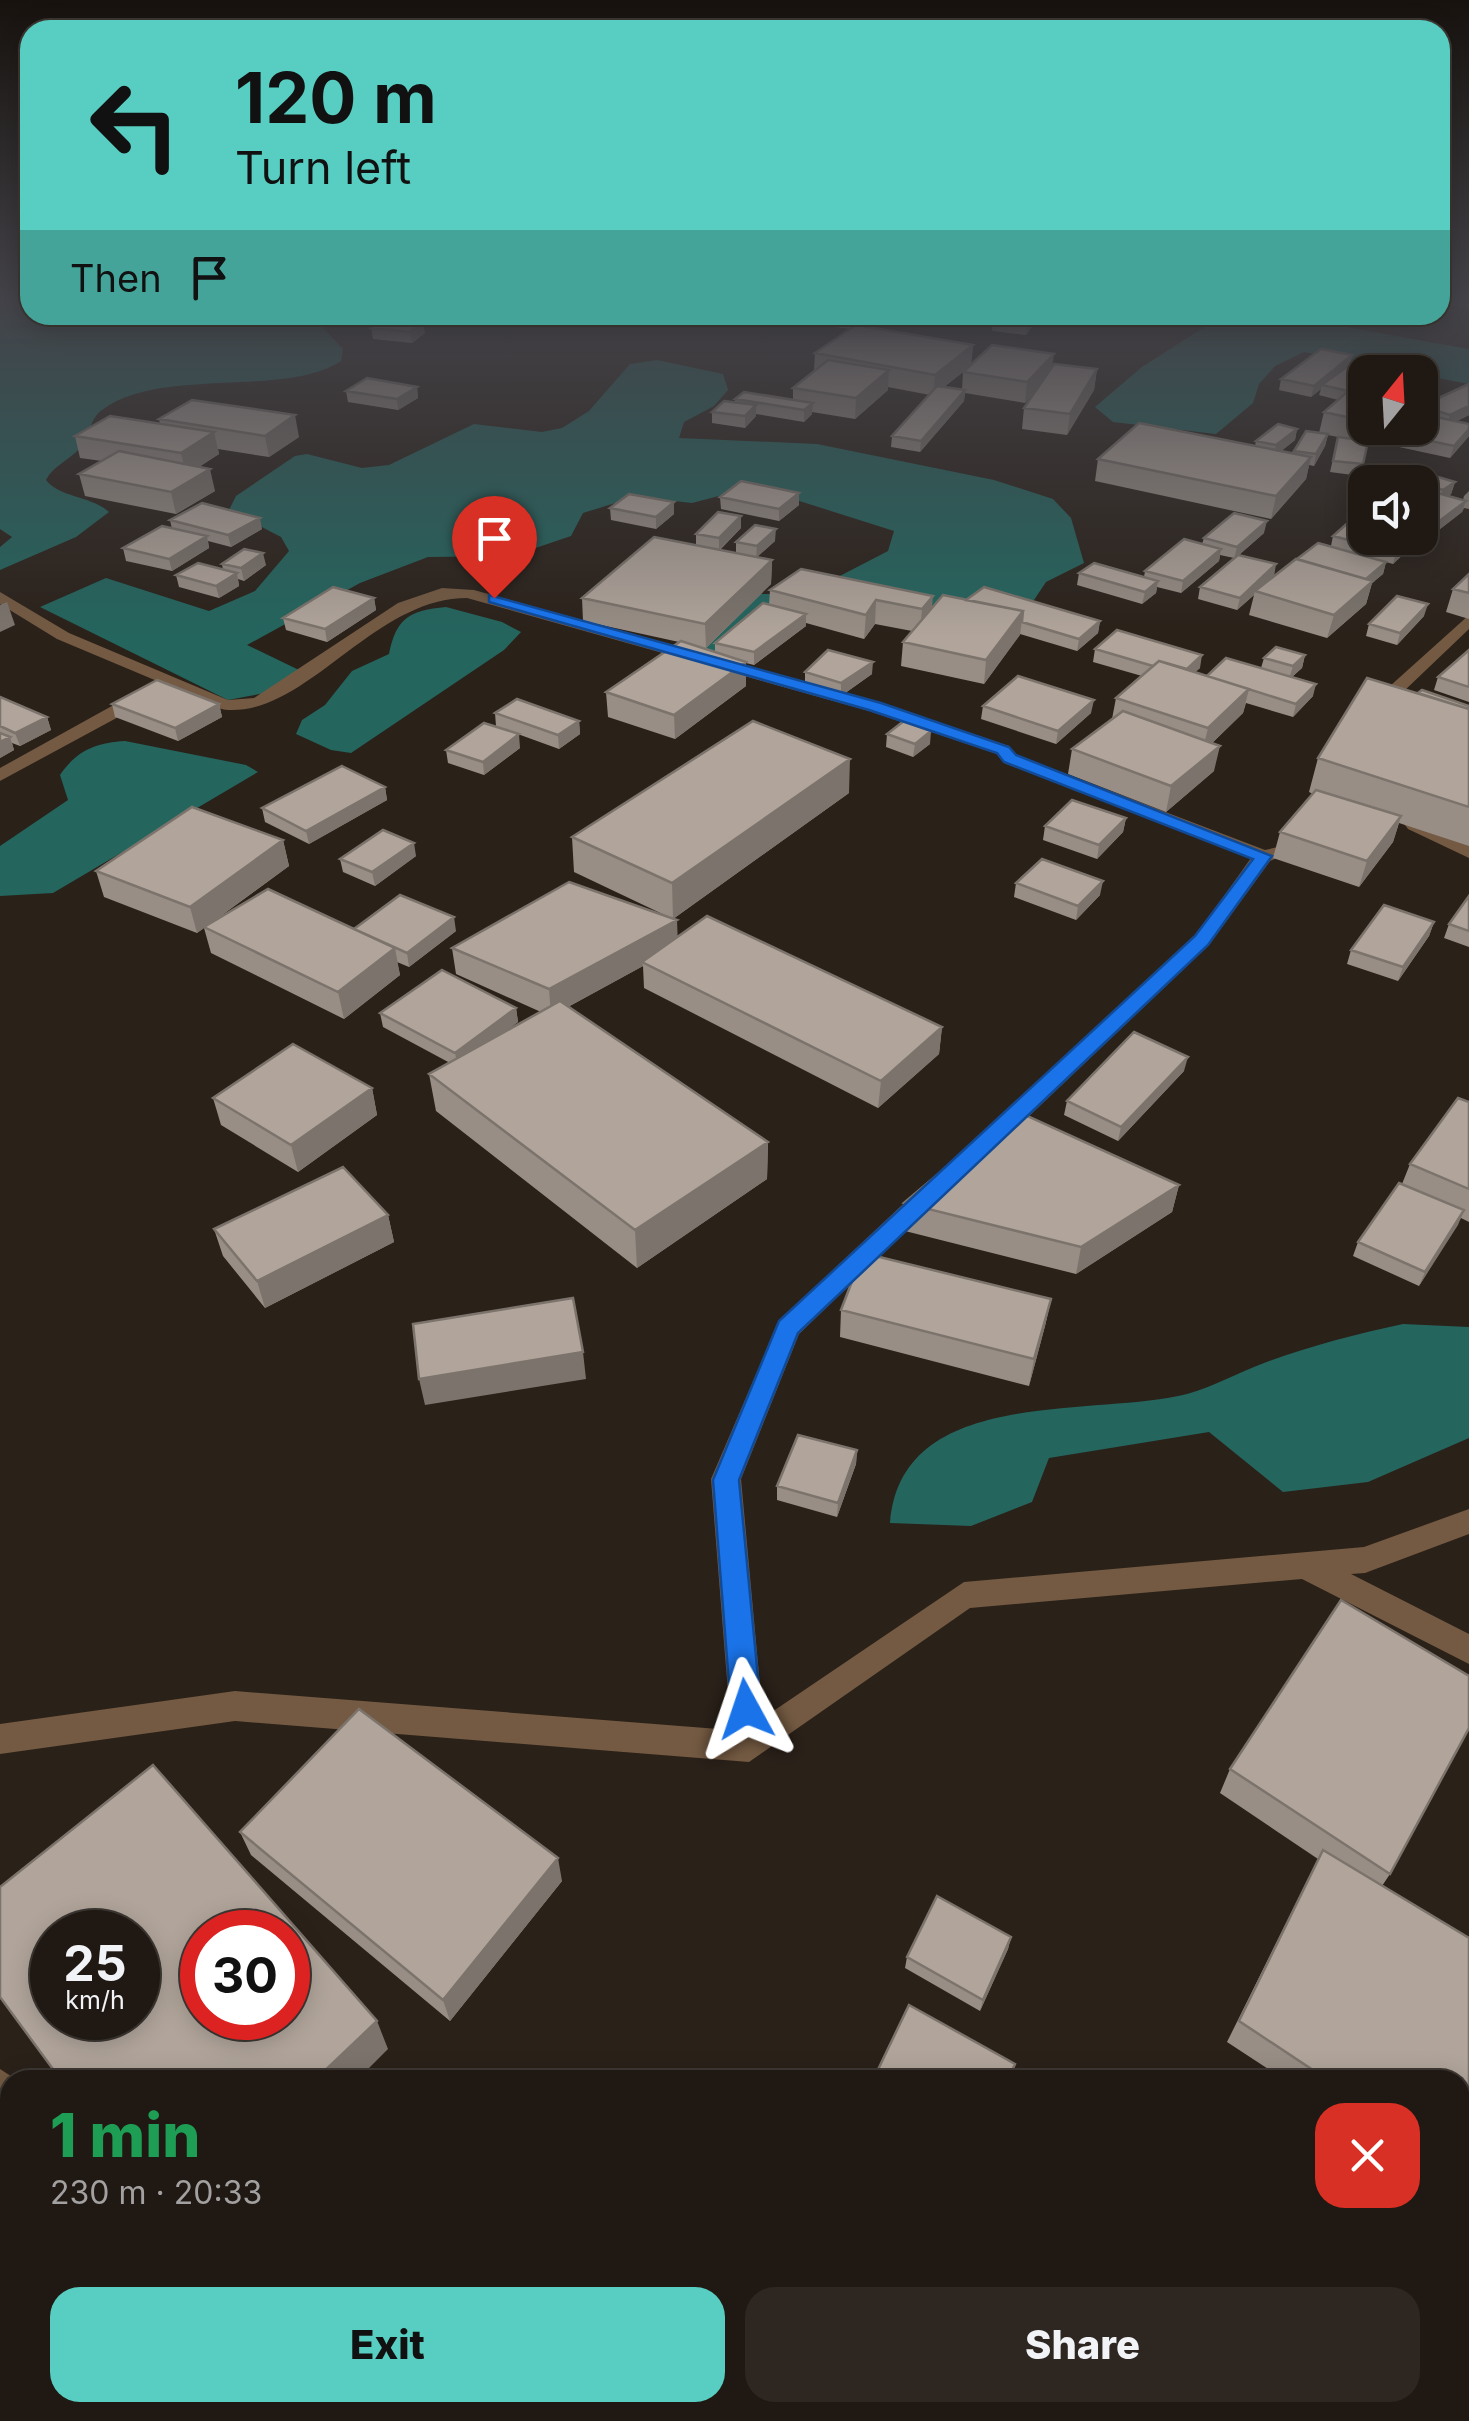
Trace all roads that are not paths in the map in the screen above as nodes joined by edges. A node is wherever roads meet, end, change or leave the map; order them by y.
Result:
1 (0, 597) edge
2 (1469, 620) edge
3 (172, 681) junction
4 (1361, 722) edge
5 (0, 775) edge
6 (1393, 794) edge
7 (1301, 848) edge
8 (1469, 852) edge
9 (1263, 856) junction
10 (978, 1150) edge
11 (950, 1175) edge
12 (1469, 1520) edge
13 (1300, 1563) junction
14 (1469, 1650) edge
15 (0, 1739) edge
16 (750, 1747) junction

1 - 3 street
2 - 4 street
3 - 5 street
3 - 9 street
6 - 8 street
7 - 9 street
9 - 10 street
11 - 16 street
12 - 13 street
13 - 14 street
13 - 16 street
15 - 16 street

